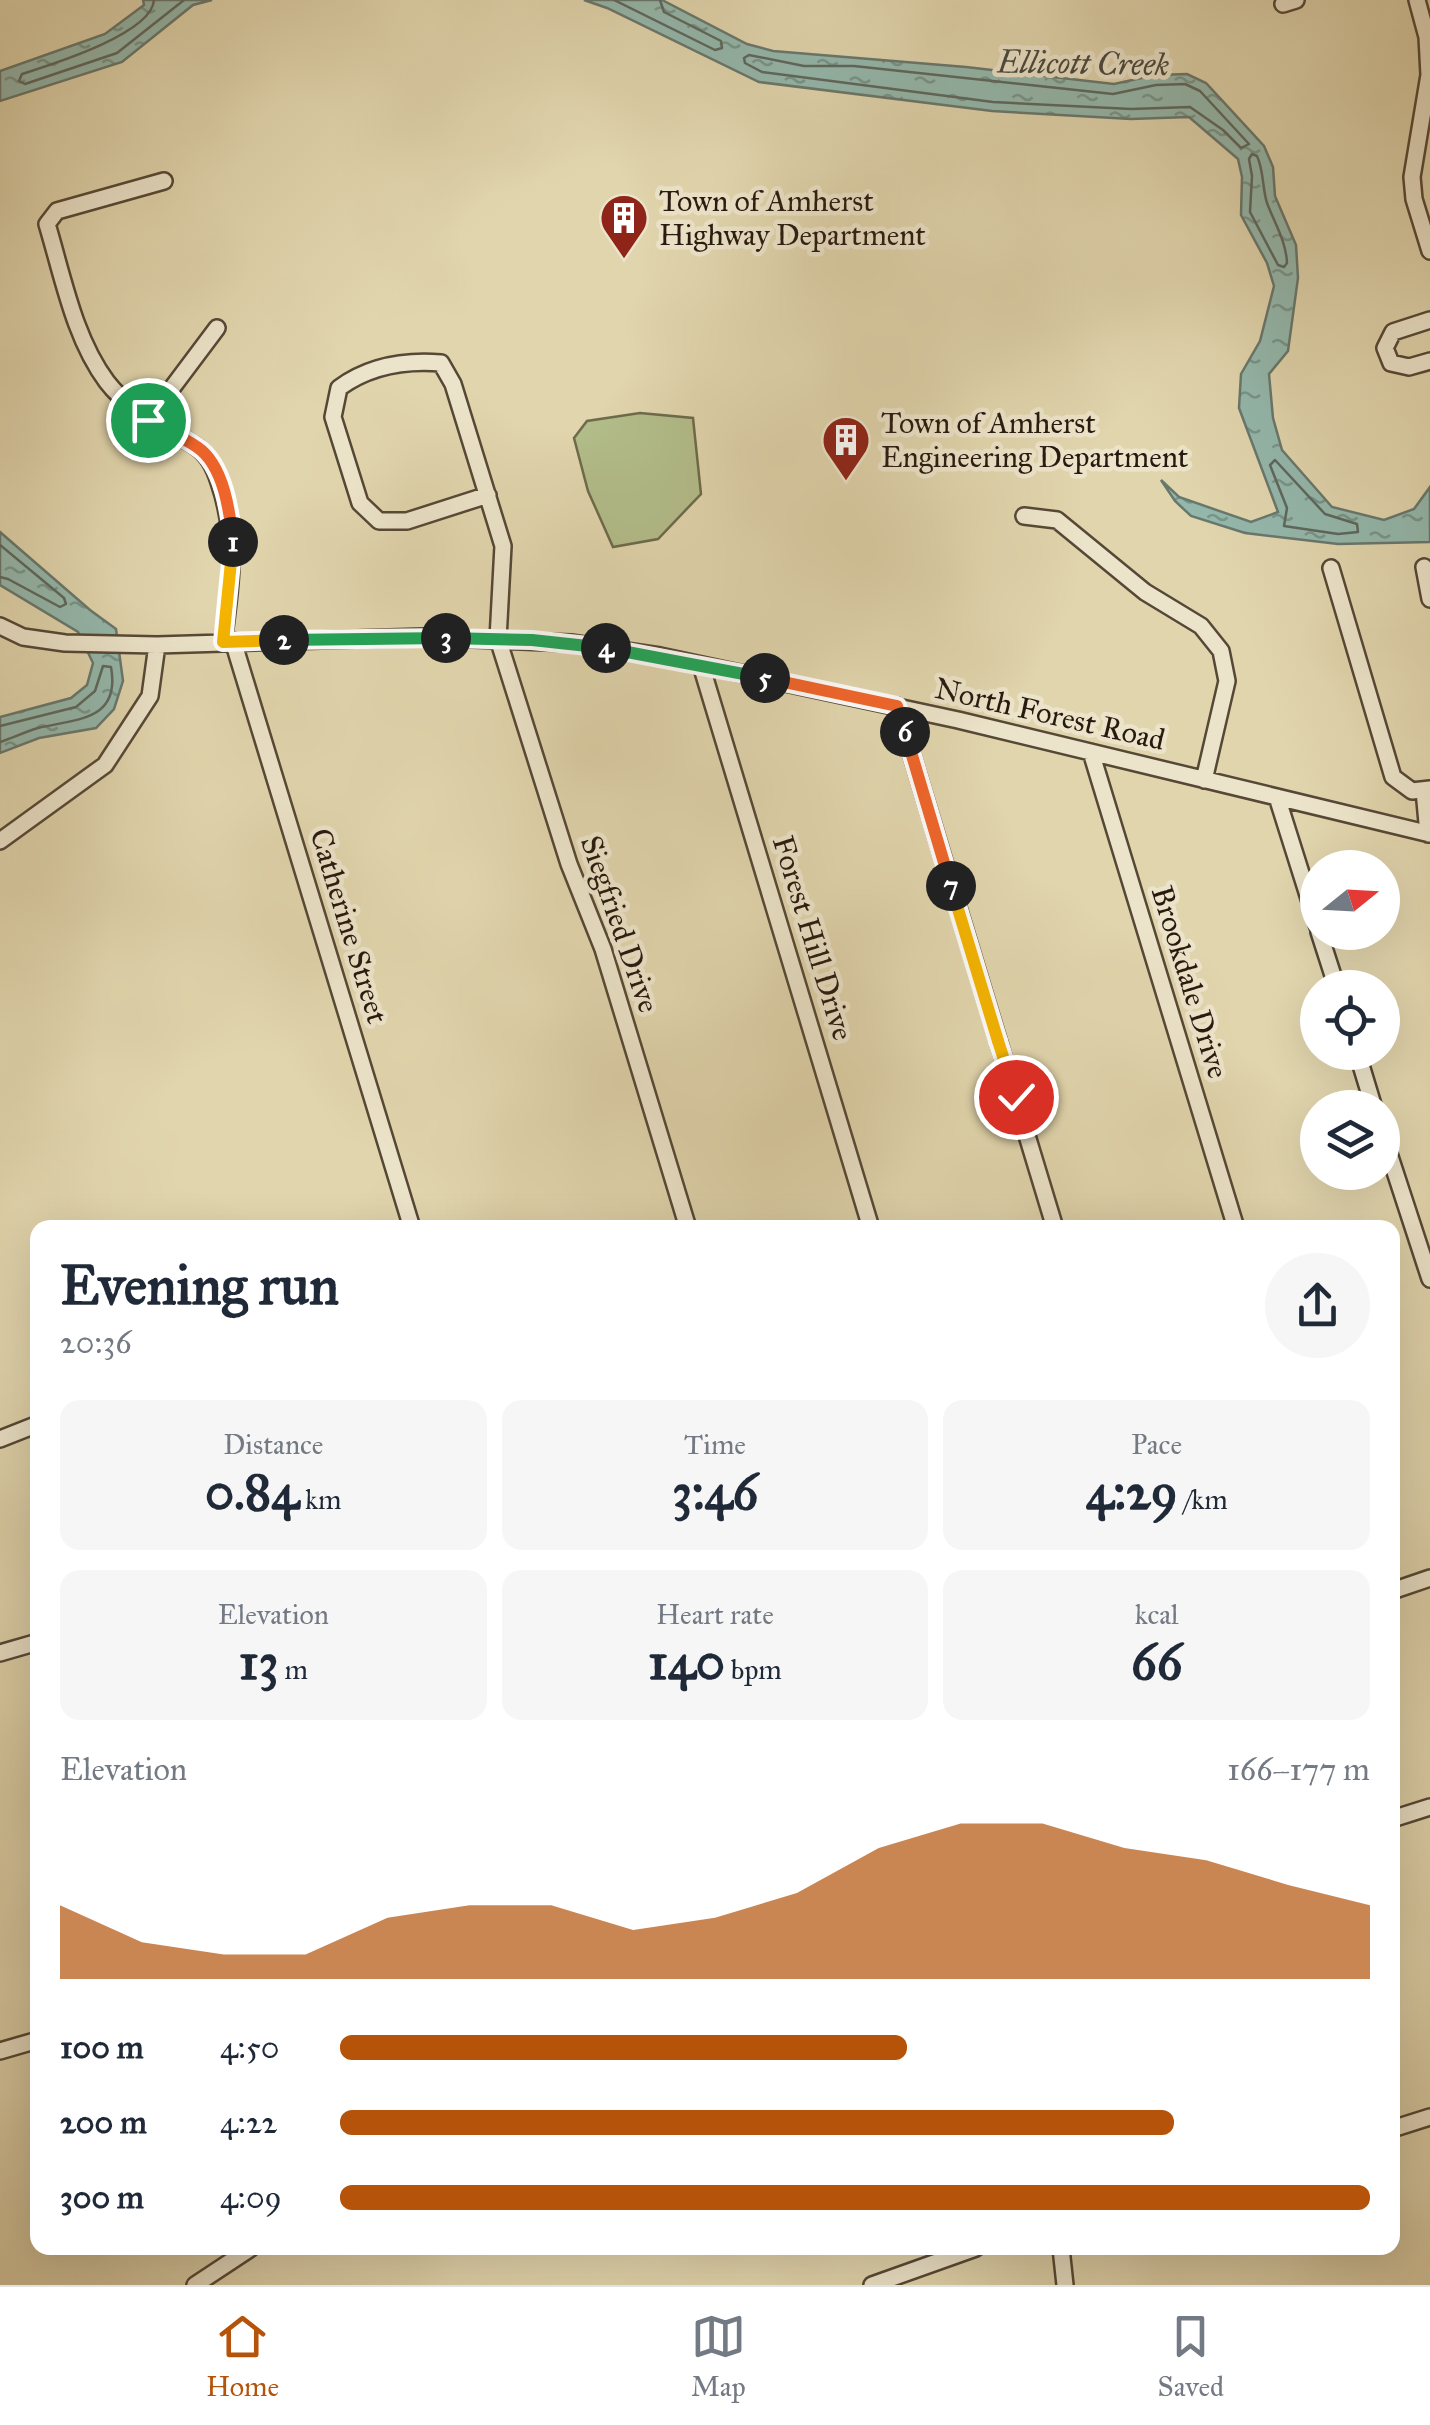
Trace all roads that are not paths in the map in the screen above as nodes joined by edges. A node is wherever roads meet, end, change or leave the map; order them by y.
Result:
1 (1416, 0) edge
2 (164, 181) dead end
3 (1430, 251) edge
4 (1430, 320) edge
5 (217, 328) dead end
6 (1430, 361) edge
7 (148, 420) junction
8 (488, 494) junction
9 (1024, 516) dead end
10 (1424, 567) dead end
11 (1331, 568) dead end
12 (1430, 599) edge
13 (0, 626) edge
14 (498, 639) junction
15 (228, 642) junction
16 (157, 644) junction
17 (701, 665) junction
18 (897, 706) junction
19 (1091, 752) junction
20 (1204, 780) junction
21 (1427, 789) edge
22 (1277, 797) junction
23 (1429, 834) edge
24 (0, 841) edge
25 (1300, 872) edge
26 (1400, 1187) edge
27 (409, 1220) edge
28 (686, 1220) edge
29 (869, 1220) edge
30 (1053, 1220) edge
31 (1234, 1220) edge
32 (1430, 1279) edge
33 (30, 1427) edge
34 (0, 1439) edge
35 (1430, 1578) edge
36 (1400, 1588) edge
37 (30, 1644) edge
38 (0, 1653) edge
39 (1430, 1807) edge
40 (1400, 1817) edge
41 (30, 2042) edge
42 (0, 2051) edge
43 (1430, 2117) edge
44 (1400, 2126) edge
45 (240, 2255) edge
46 (956, 2255) edge
47 (1062, 2255) edge
48 (194, 2285) edge
49 (872, 2285) edge
50 (1066, 2285) edge

1 - 3 street
2 - 7 street
4 - 6 street
5 - 7 street
7 - 15 street
8 - 8 street
8 - 14 street
9 - 20 street
10 - 12 street
11 - 21 street
13 - 16 street, North Forest Road
14 - 15 street, North Forest Road
14 - 17 street, North Forest Road
14 - 28 street, Siegfried Drive
15 - 16 street, North Forest Road
15 - 27 street, Catherine Street
16 - 24 street
17 - 18 street, North Forest Road
17 - 29 street, Forest Hill Drive
18 - 19 street, North Forest Road
18 - 30 street
19 - 20 street, North Forest Road
19 - 31 street, Brookdale Drive
20 - 22 street, North Forest Road
21 - 23 street
22 - 23 street, North Forest Road
22 - 25 street
26 - 32 street
33 - 34 street
35 - 36 street
37 - 38 street
39 - 40 street
41 - 42 street
43 - 44 street
45 - 48 street
46 - 49 street
47 - 50 street

